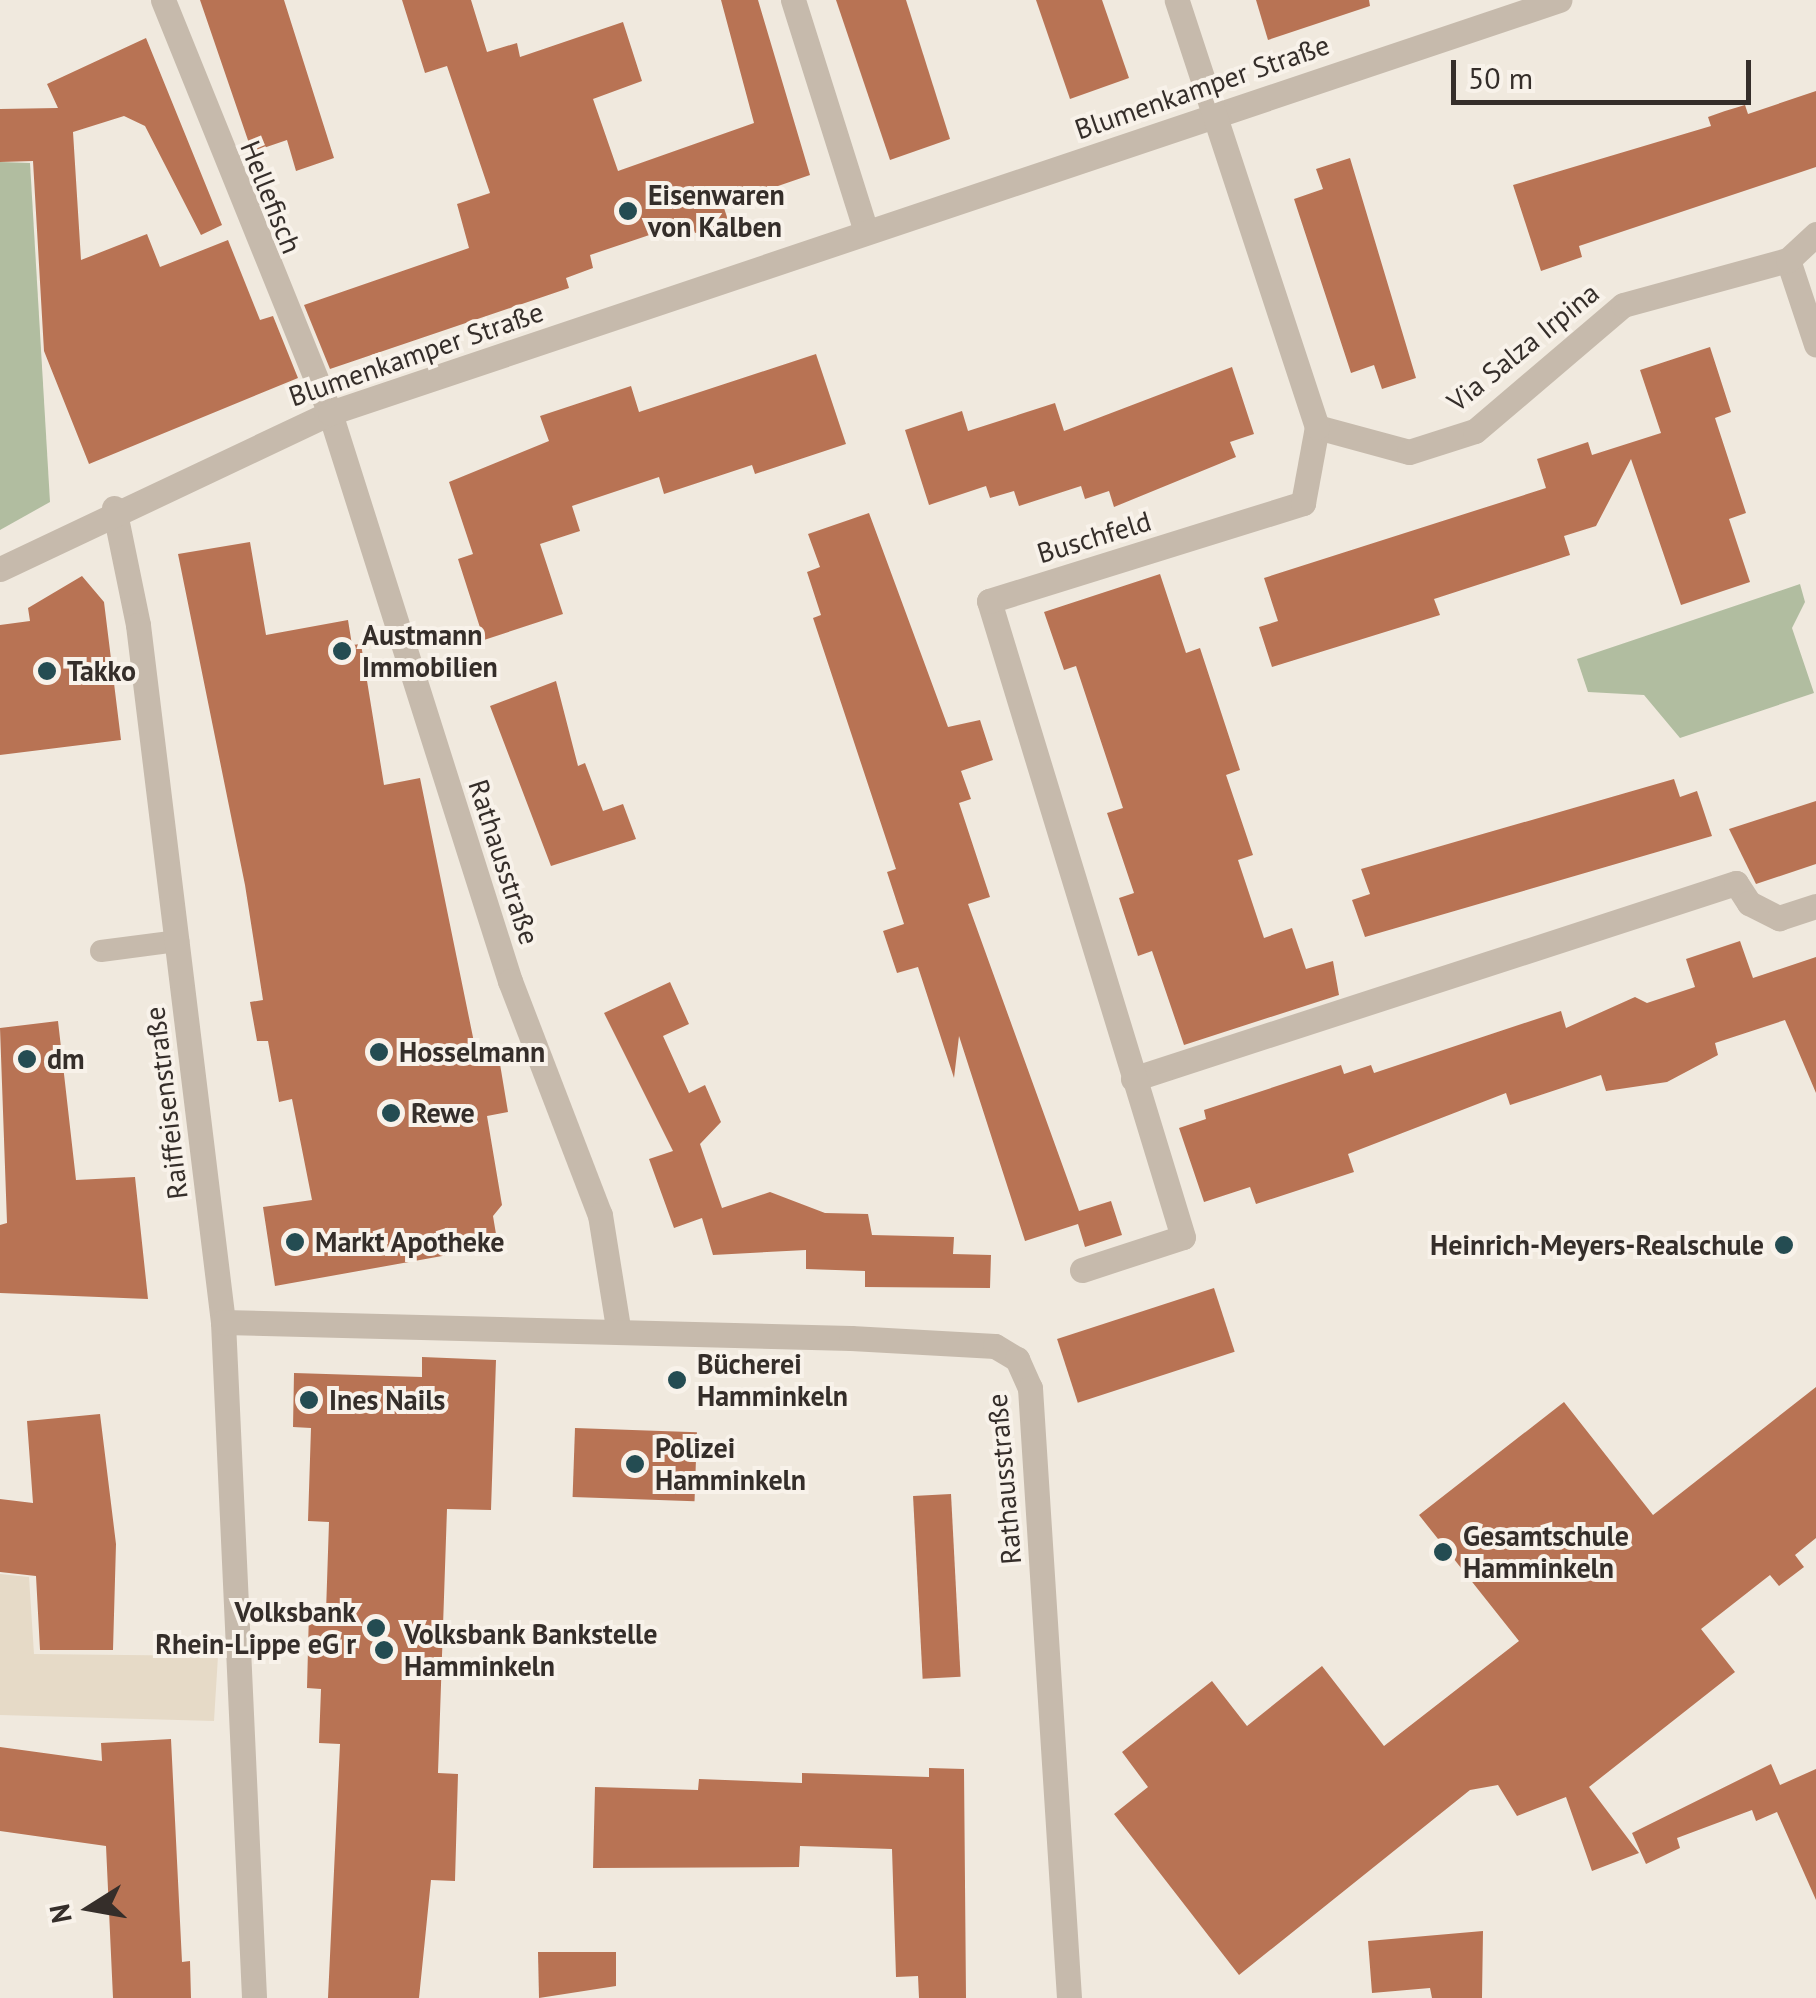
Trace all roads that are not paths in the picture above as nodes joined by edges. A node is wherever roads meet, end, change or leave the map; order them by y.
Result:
1 (163, 0) edge
2 (793, 0) edge
3 (1177, 0) edge
4 (1559, 0) edge
5 (1214, 112) junction
6 (866, 232) junction
7 (1816, 234) edge
8 (1788, 260) junction
9 (1816, 344) edge
10 (330, 413) junction
11 (1317, 428) junction
12 (114, 508) junction
13 (0, 569) edge
14 (1816, 906) edge
15 (178, 941) junction
16 (101, 951) dead end
17 (1132, 1079) junction
18 (1082, 1270) dead end
19 (223, 1322) junction
20 (618, 1327) junction
21 (254, 1998) edge
22 (1069, 1998) edge

1 - 10 street, Hellefisch
2 - 6 street
3 - 5 street, Buschfeld
4 - 5 street, Blumenkamper Straße
5 - 6 street, Blumenkamper Straße
5 - 11 street, Buschfeld
6 - 10 street, Blumenkamper Straße
7 - 8 street, Via Salza Irpina
8 - 9 street
8 - 11 street, Via Salza Irpina
10 - 12 street, Blumenkamper Straße
10 - 20 street, Rathausstraße
11 - 17 street, Buschfeld
12 - 13 street, Blumenkamper Straße
12 - 15 street, Raiffeisenstraße
14 - 17 street
15 - 16 lane
15 - 19 street, Raiffeisenstraße
17 - 18 street, Buschfeld
19 - 20 street, Rathausstraße
19 - 21 street, Raiffeisenstraße
20 - 22 street, Rathausstraße

